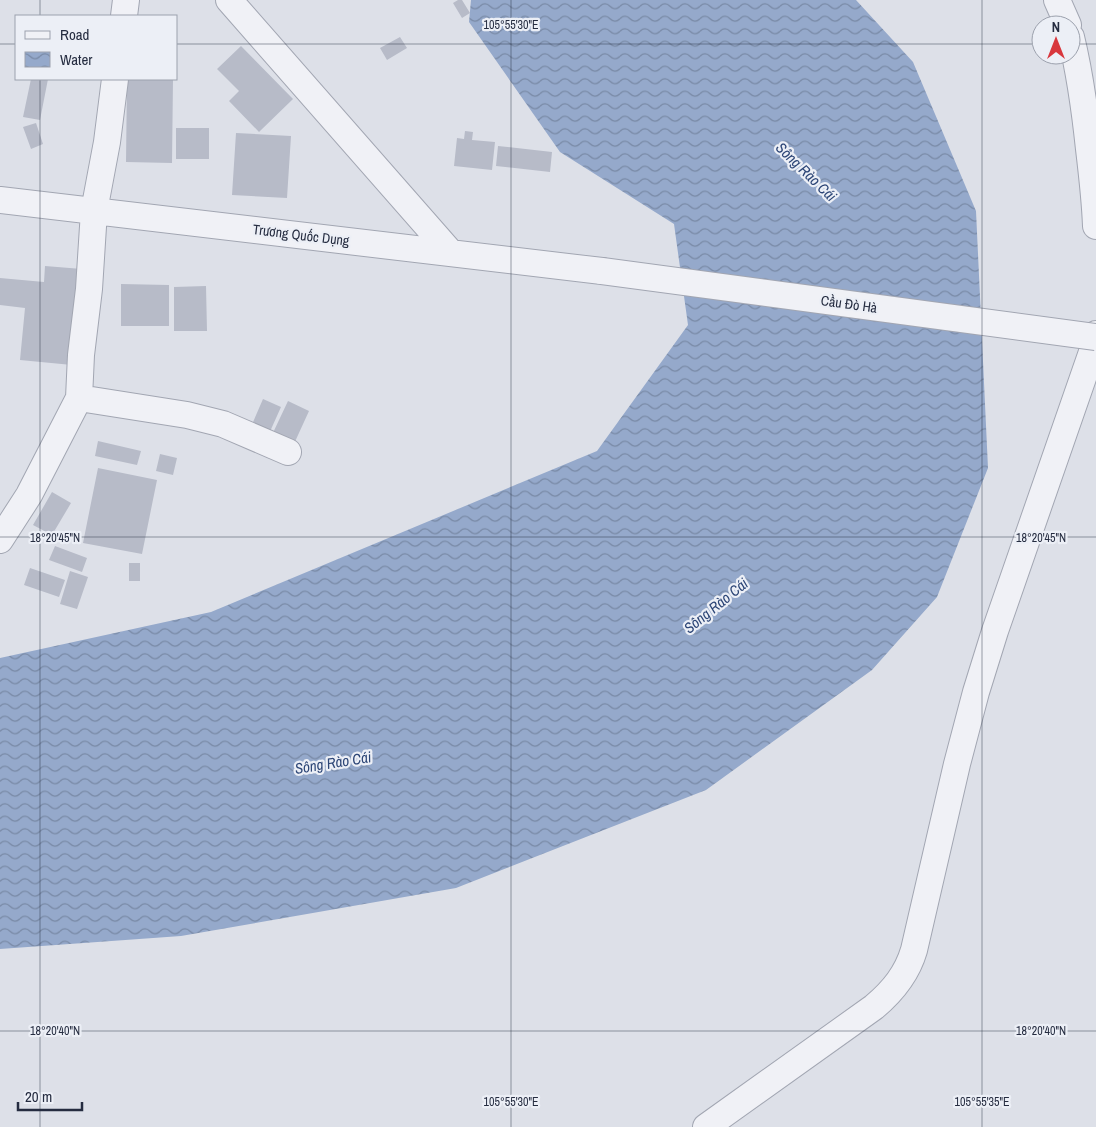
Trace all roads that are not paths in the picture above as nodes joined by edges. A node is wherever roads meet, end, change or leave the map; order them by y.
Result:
1 (126, 0) edge
2 (229, 0) edge
3 (1057, 0) edge
4 (124, 15) edge
5 (1064, 15) edge
6 (1077, 65) edge
7 (115, 80) edge
8 (0, 200) edge
9 (94, 210) junction
10 (1096, 226) edge
11 (451, 253) junction
12 (602, 271) joint
13 (1096, 336) edge
14 (79, 398) junction
15 (288, 452) dead end
16 (0, 540) edge
17 (706, 1127) edge

1 - 4 street
2 - 11 street
3 - 5 street
6 - 10 street
7 - 9 street
8 - 9 street, Trương Quốc Dụng
9 - 11 street, Trương Quốc Dụng
9 - 14 street
11 - 12 street, Trương Quốc Dụng
12 - 13 street, Cầu Đò Hà, bridge
13 - 17 street
14 - 15 street
14 - 16 street

